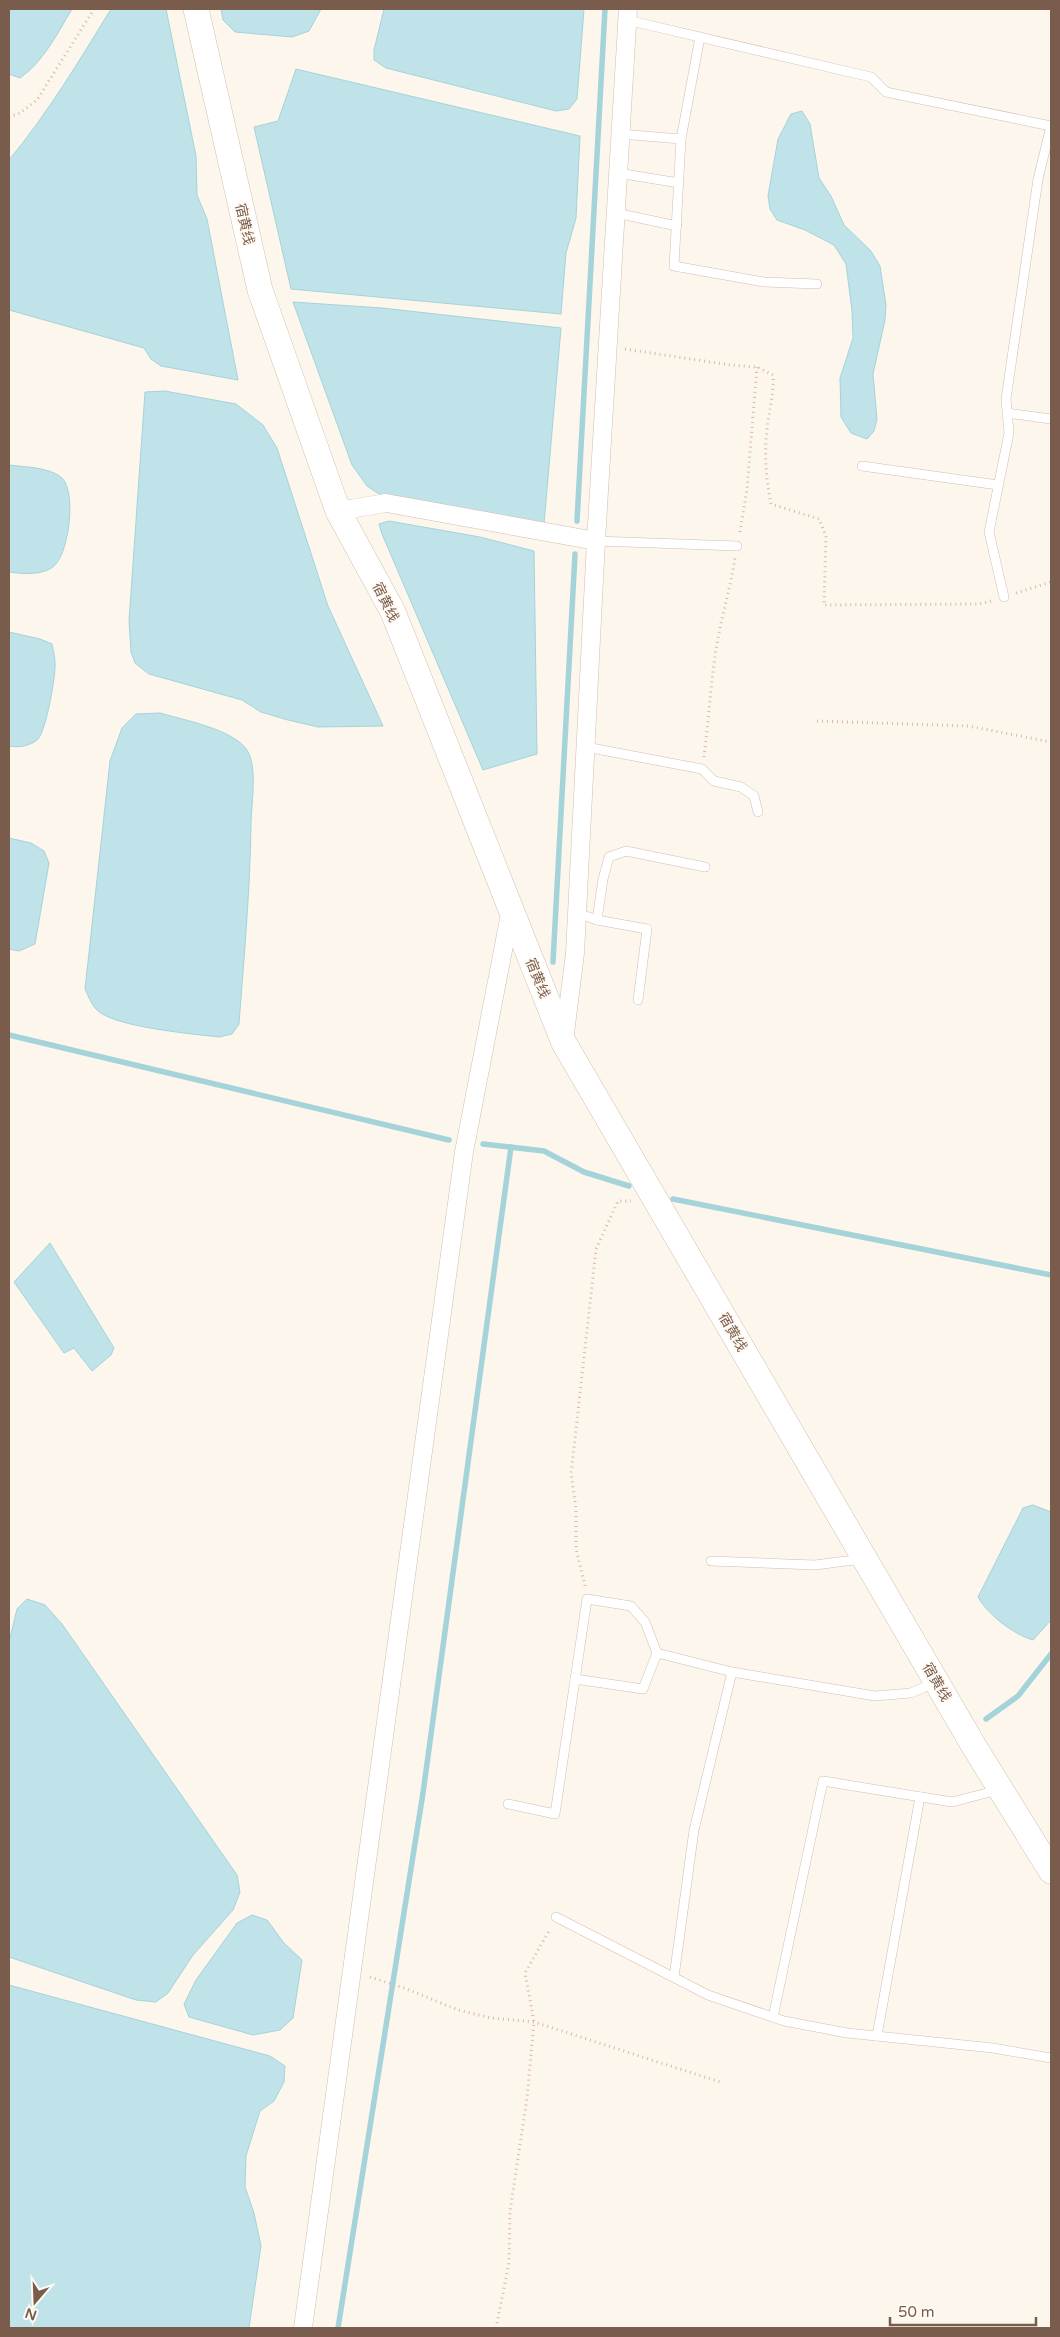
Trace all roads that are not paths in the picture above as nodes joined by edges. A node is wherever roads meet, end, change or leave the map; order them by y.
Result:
1 (196, 9) edge
2 (627, 15) edge
3 (700, 37) junction
4 (1051, 126) edge
5 (620, 134) junction
6 (681, 139) junction
7 (618, 173) junction
8 (679, 183) junction
9 (616, 213) junction
10 (676, 226) junction
11 (817, 284) dead end
12 (1007, 413) junction
13 (1051, 419) edge
14 (862, 466) dead end
15 (998, 485) junction
16 (338, 511) junction
17 (596, 541) junction
18 (737, 546) road end
19 (1004, 597) road end
20 (586, 747) junction
21 (758, 812) dead end
22 (704, 867) dead end
23 (511, 909) junction
24 (577, 913) junction
25 (597, 920) junction
26 (638, 1000) dead end
27 (564, 1043) junction
28 (865, 1558) junction
29 (711, 1561) dead end
30 (657, 1653) junction
31 (732, 1672) junction
32 (575, 1679) junction
33 (936, 1682) junction
34 (1001, 1790) junction
35 (920, 1797) junction
36 (508, 1804) dead end
37 (1051, 1871) edge
38 (556, 1917) road end
39 (674, 1977) junction
40 (773, 2017) junction
41 (876, 2036) junction
42 (1051, 2058) edge
43 (303, 2328) edge

1 - 16 main road, 宿黄线
2 - 3 lane
2 - 5 street
3 - 4 lane
3 - 6 lane
4 - 12 lane
5 - 6 lane
5 - 7 street
6 - 8 lane
7 - 8 lane
7 - 9 street
8 - 10 lane
9 - 10 lane
9 - 17 street
10 - 11 lane
12 - 13 lane
12 - 15 lane
14 - 15 lane
15 - 19 lane
16 - 17 street
16 - 23 main road, 宿黄线
17 - 18 lane
17 - 20 street
20 - 21 lane
20 - 24 street
22 - 25 lane
23 - 27 main road, 宿黄线
23 - 43 street
24 - 25 lane
24 - 27 street
25 - 26 lane
27 - 28 main road, 宿黄线
28 - 29 lane
28 - 33 main road, 宿黄线
30 - 31 lane
30 - 32 lane
30 - 32 lane
31 - 33 lane
31 - 39 lane
32 - 36 lane
33 - 34 main road, 宿黄线
34 - 35 lane
34 - 37 main road, 宿黄线
35 - 40 lane
35 - 41 lane
38 - 39 lane
39 - 40 lane
40 - 41 lane
41 - 42 lane

